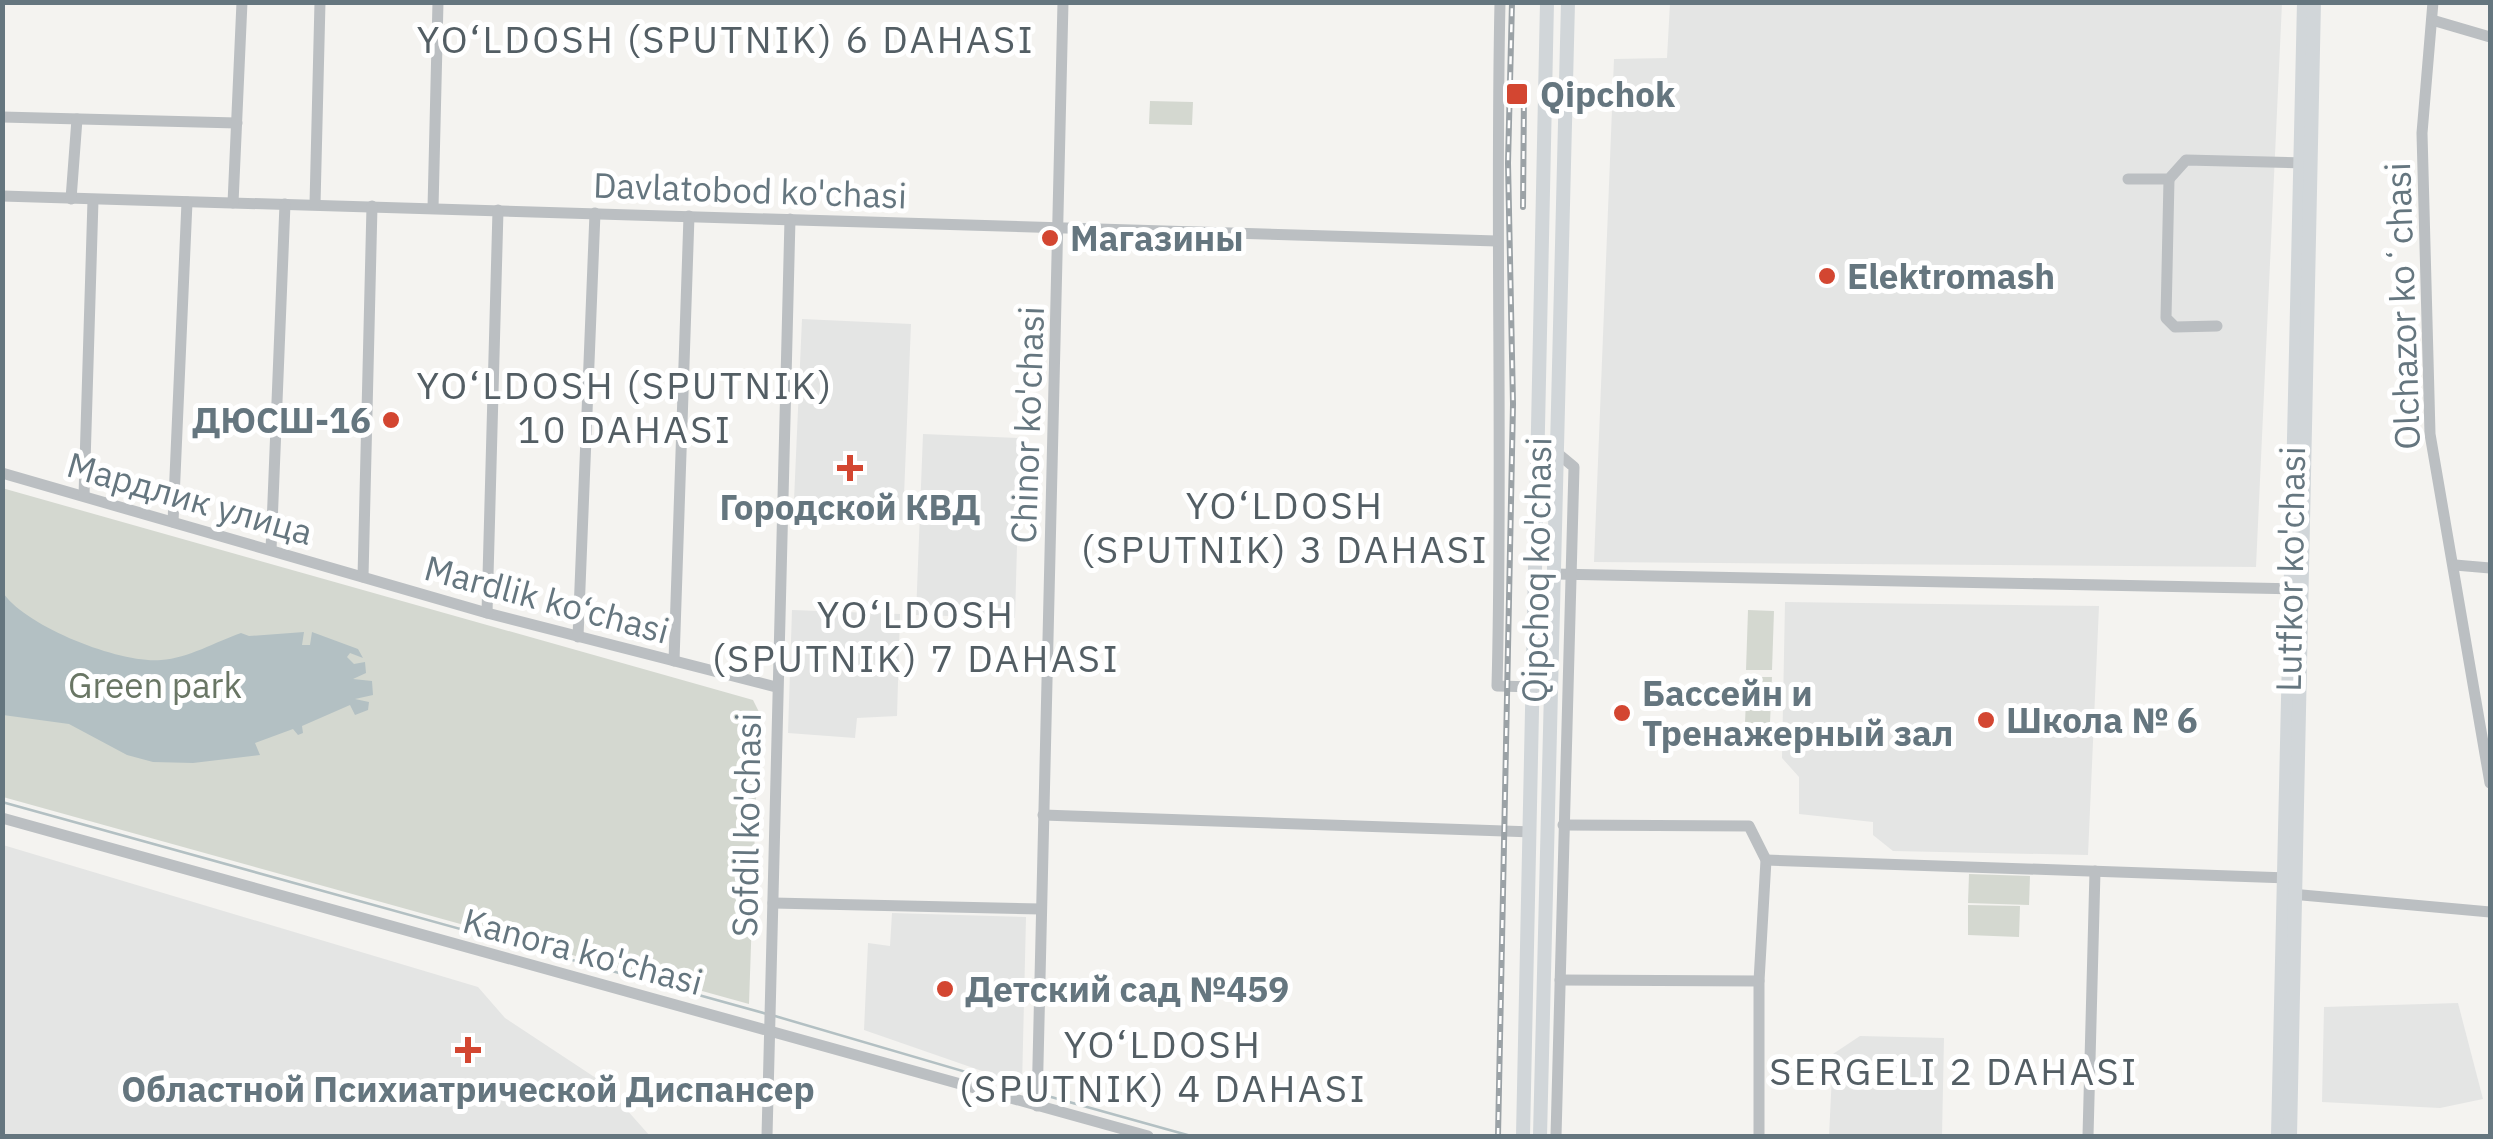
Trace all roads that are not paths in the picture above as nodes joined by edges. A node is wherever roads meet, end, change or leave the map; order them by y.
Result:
1 (242, 2) edge
2 (320, 2) edge
3 (438, 2) edge
4 (1063, 2) edge
5 (1500, 2) edge
6 (1547, 2) edge
7 (1568, 2) edge
8 (2304, 2) edge
9 (2314, 2) edge
10 (2433, 2) edge
11 (2432, 20) junction
12 (2490, 37) edge
13 (2, 117) edge
14 (76, 119) junction
15 (237, 122) junction
16 (1545, 151) junction
17 (1563, 151) junction
18 (2306, 163) junction
19 (2128, 179) dead end
20 (2169, 179) junction
21 (2, 196) edge
22 (71, 199) junction
23 (93, 200) junction
24 (187, 202) junction
25 (234, 202) junction
26 (285, 204) junction
27 (315, 204) junction
28 (372, 206) junction
29 (433, 208) junction
30 (498, 210) junction
31 (595, 213) junction
32 (689, 216) junction
33 (790, 219) junction
34 (1060, 228) junction
35 (1496, 241) junction
36 (2217, 326) dead end
37 (1538, 452) junction
38 (1556, 452) junction
39 (2, 473) edge
40 (84, 496) junction
41 (174, 522) junction
42 (271, 550) junction
43 (2454, 565) junction
44 (2490, 568) edge
45 (1554, 574) junction
46 (1570, 574) junction
47 (362, 576) junction
48 (2296, 589) junction
49 (486, 613) junction
50 (578, 637) junction
51 (674, 661) junction
52 (1533, 687) junction
53 (776, 688) junction
54 (1532, 723) junction
55 (1550, 724) junction
56 (2490, 783) edge
57 (1044, 816) junction
58 (2, 818) edge
59 (1563, 825) junction
60 (1530, 832) junction
61 (1766, 860) junction
62 (2095, 871) junction
63 (2290, 878) junction
64 (2289, 894) junction
65 (773, 902) junction
66 (1041, 909) junction
67 (2490, 912) edge
68 (1560, 980) junction
69 (1759, 981) junction
70 (771, 1020) junction
71 (1037, 1097) junction
72 (767, 1136) edge
73 (1148, 1136) edge
74 (1523, 1136) edge
75 (1540, 1136) edge
76 (1556, 1136) edge
77 (1759, 1136) edge
78 (2088, 1136) edge
79 (2278, 1136) edge
80 (2290, 1136) edge

1 - 15 street
2 - 27 street
3 - 29 street
4 - 34 street, Chinor ko'chasi
5 - 35 street
6 - 16 main road, Qipchoq ko'chasi
7 - 17 main road, Qipchoq ko'chasi
8 - 18 main road, Lutfkor ko'chasi
9 - 18 main road, Lutfkor ko'chasi
10 - 11 street, Olchazor koʻchasi
11 - 12 street
11 - 43 street, Olchazor koʻchasi
13 - 14 street
14 - 15 street
14 - 22 street
15 - 25 street
16 - 17 main road
16 - 37 main road, Qipchoq ko'chasi
17 - 38 main road, Qipchoq ko'chasi
18 - 20 street
18 - 48 main road, Lutfkor ko'chasi
19 - 20 street
20 - 36 street
21 - 22 street, Davlatobod ko'chasi
22 - 23 street, Davlatobod ko'chasi
23 - 24 street, Davlatobod ko'chasi
23 - 40 street
24 - 25 street, Davlatobod ko'chasi
24 - 41 street
25 - 26 street, Davlatobod ko'chasi
26 - 27 street, Davlatobod ko'chasi
26 - 42 street
27 - 28 street, Davlatobod ko'chasi
28 - 29 street, Davlatobod ko'chasi
28 - 47 street
29 - 30 street, Davlatobod ko'chasi
30 - 31 street, Davlatobod ko'chasi
30 - 49 street
31 - 32 street, Davlatobod ko'chasi
31 - 50 street
32 - 33 street, Davlatobod ko'chasi
32 - 51 street
33 - 34 street, Davlatobod ko'chasi
33 - 53 street, Sofdil ko'chasi
34 - 35 street, Davlatobod ko'chasi
34 - 57 street, Chinor ko'chasi
35 - 52 street
37 - 38 main road
37 - 52 main road, Qipchoq ko'chasi
38 - 45 main road, Qipchoq ko'chasi
38 - 46 street, Qipchoq ko'chasi
39 - 40 street, Мардлик улица
40 - 41 street, Мардлик улица
41 - 42 street, Мардлик улица
42 - 47 street, Мардлик улица
43 - 44 street
43 - 56 street, Olchazor koʻchasi
45 - 46 street
45 - 55 main road, Qipchoq ko'chasi
46 - 48 street
46 - 59 street, Qipchoq ko'chasi
47 - 49 street, Mardlik ko‘chasi
48 - 63 main road, Lutfkor ko'chasi
49 - 50 street, Mardlik ko‘chasi
50 - 51 street, Mardlik ko‘chasi
51 - 53 street, Mardlik ko‘chasi
52 - 54 main road, Qipchoq ko'chasi
53 - 65 street, Sofdil ko'chasi
54 - 55 main road
54 - 60 main road, Qipchoq ko'chasi
55 - 75 main road, Qipchoq ko'chasi
57 - 60 street
57 - 66 street, Chinor ko'chasi
58 - 70 street, Kanora ko'chasi
59 - 61 street
59 - 68 street, Qipchoq ko'chasi
60 - 74 main road, Qipchoq ko'chasi
61 - 62 street
61 - 69 street
62 - 63 street
62 - 78 street
63 - 64 main road, Lutfkor ko'chasi
64 - 67 street
64 - 79 main road, Lutfkor ko'chasi
64 - 80 main road, Lutfkor ko'chasi
65 - 66 street
65 - 70 street, Sofdil ko'chasi
66 - 71 street, Chinor ko'chasi
68 - 69 street
68 - 76 street, Qipchoq ko'chasi
69 - 77 street
70 - 71 street, Kanora ko'chasi
70 - 72 street, Sofdil ko'chasi
71 - 73 street, Kanora ko'chasi

